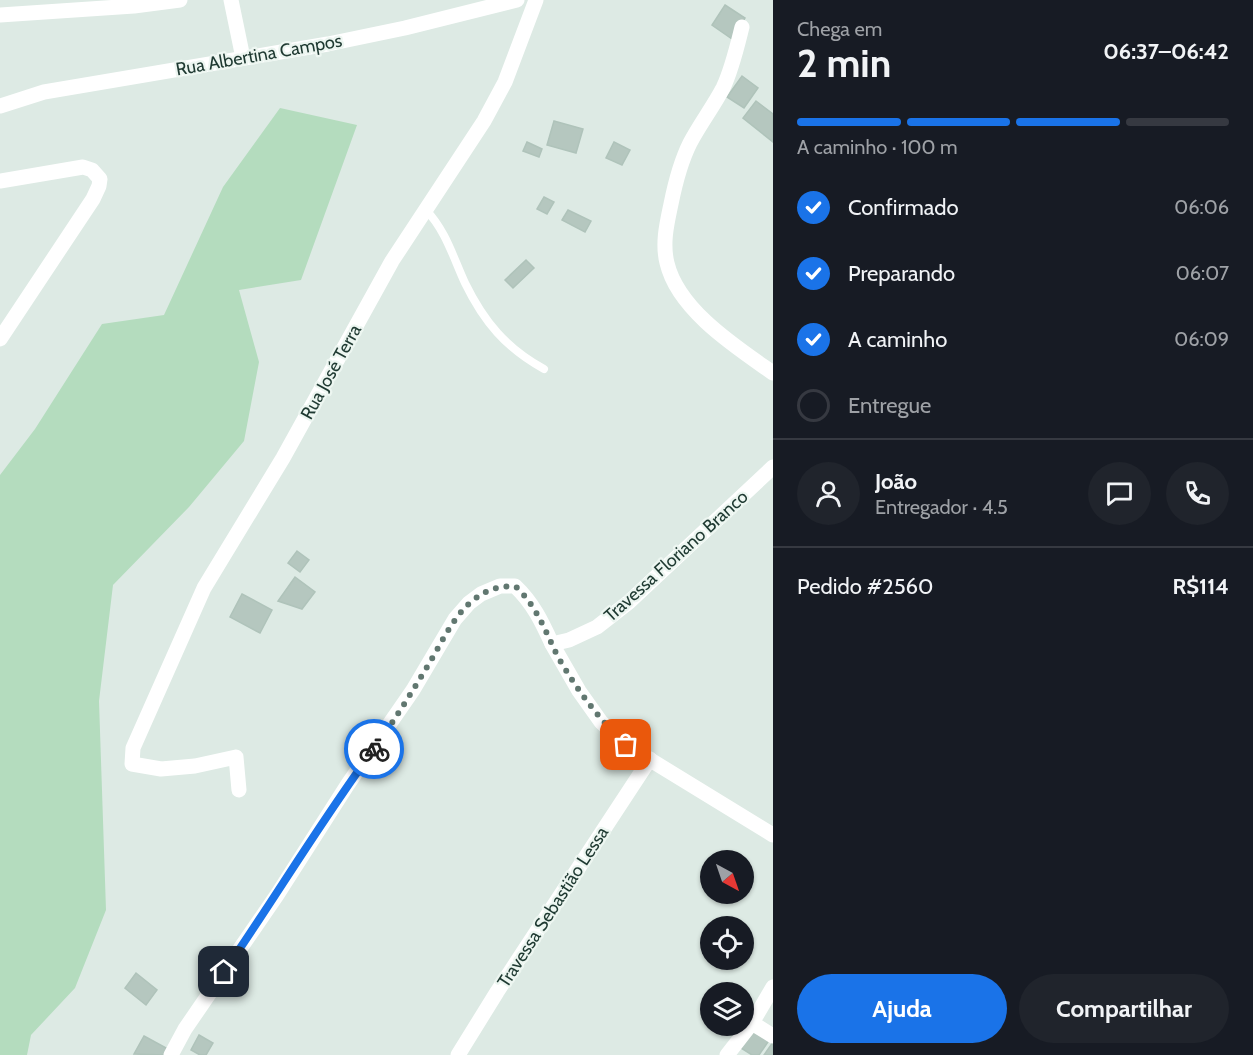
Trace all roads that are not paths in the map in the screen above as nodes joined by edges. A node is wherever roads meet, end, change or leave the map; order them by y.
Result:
1 (180, 0) edge
2 (231, 0) edge
3 (517, 0) edge
4 (536, 0) edge
5 (0, 15) edge
6 (742, 27) dead end
7 (243, 58) junction
8 (0, 106) edge
9 (0, 181) edge
10 (426, 210) junction
11 (0, 339) edge
12 (544, 369) dead end
13 (773, 373) edge
14 (773, 466) edge
15 (552, 644) junction
16 (650, 759) junction
17 (239, 790) dead end
18 (773, 835) edge
19 (773, 987) edge
20 (754, 1020) edge
21 (754, 1024) edge
22 (742, 1036) edge
23 (773, 1036) edge
24 (171, 1055) edge
25 (458, 1055) edge
26 (727, 1055) edge

1 - 5 street
2 - 7 street
3 - 7 street, Rua Albertina Campos
4 - 10 street, Rua José Terra
6 - 13 street
7 - 8 street, Rua Albertina Campos
9 - 11 street
10 - 12 lane
10 - 17 street, Rua José Terra
14 - 15 street, Travessa Floriano Branco
15 - 16 street
15 - 24 street
16 - 18 street
16 - 25 street, Travessa Sebastião Lessa
19 - 20 street
21 - 23 street
22 - 26 street

